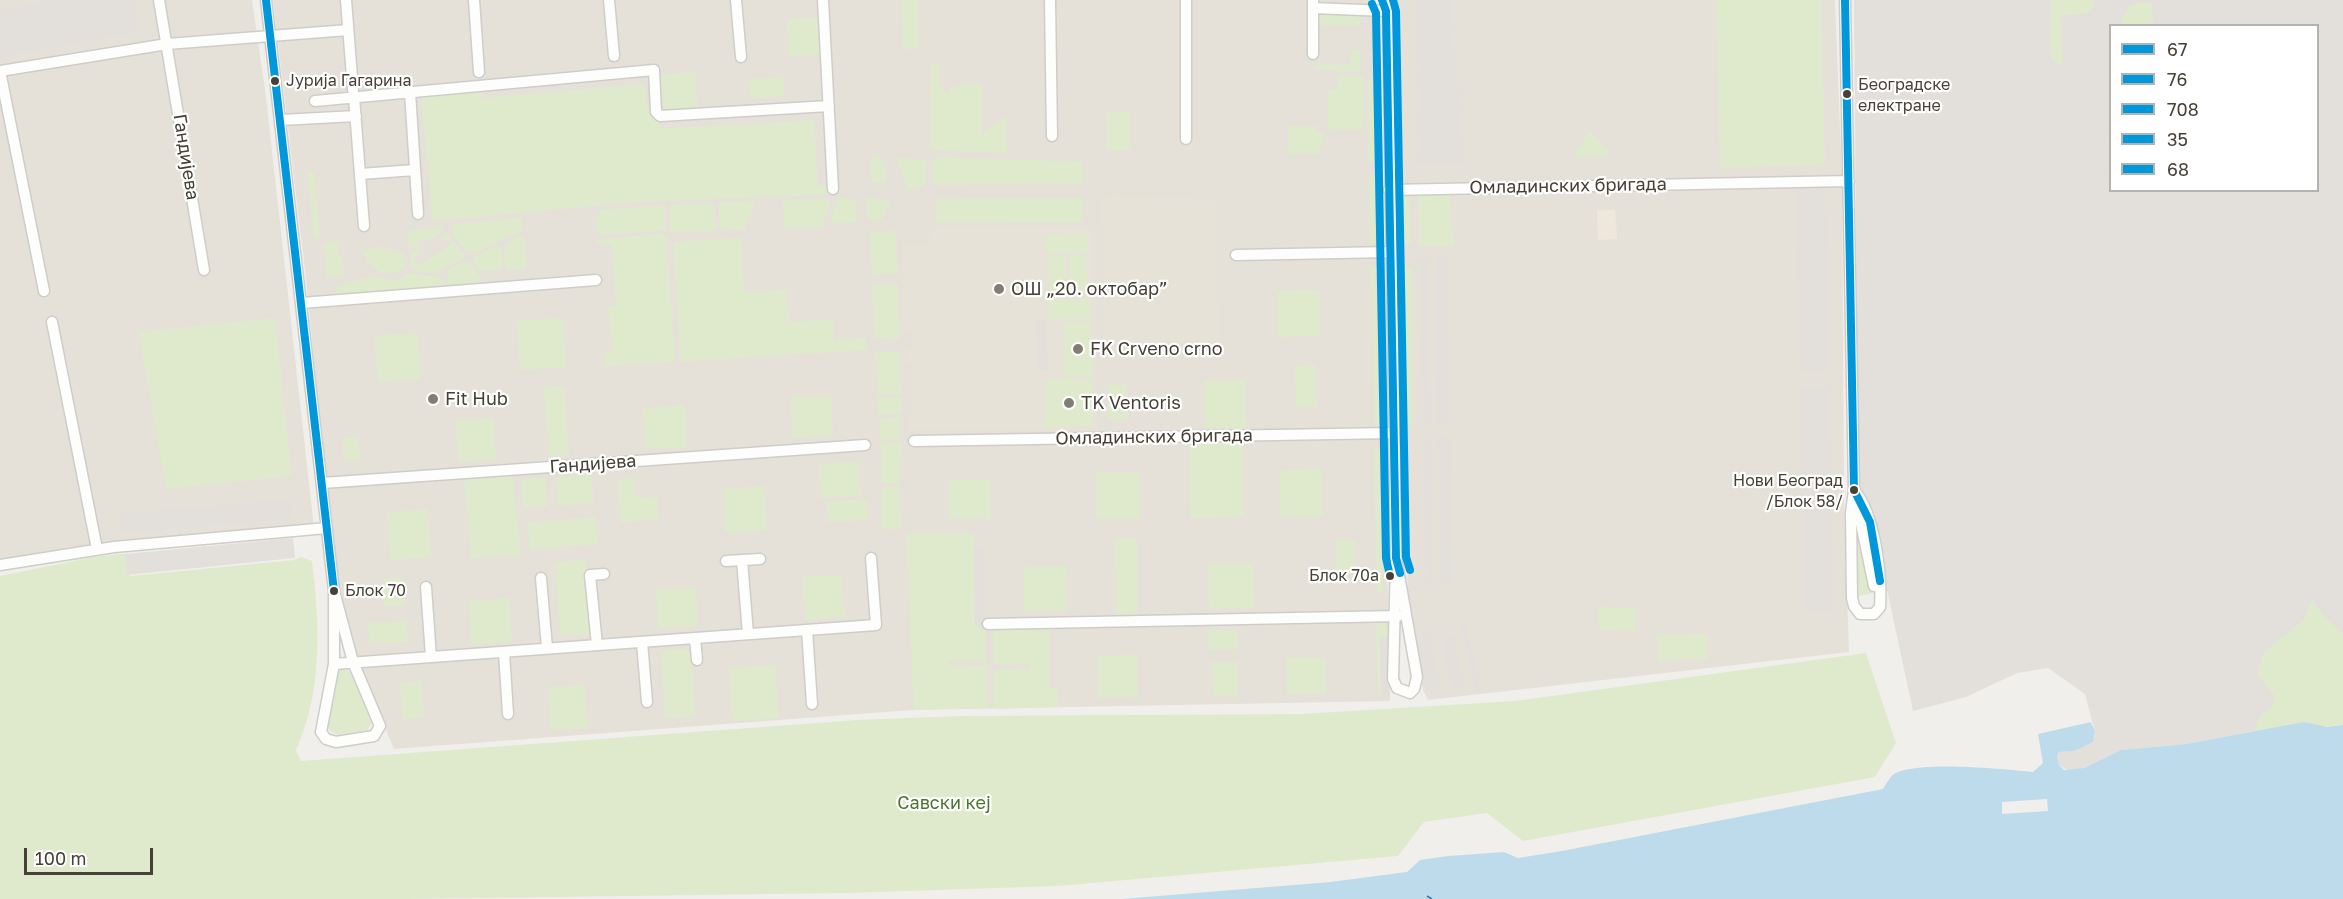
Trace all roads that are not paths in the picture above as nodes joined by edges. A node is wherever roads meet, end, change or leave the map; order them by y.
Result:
1 (159, 0) edge
2 (266, 0) edge
3 (346, 0) edge
4 (474, 0) edge
5 (609, 0) edge
6 (736, 0) edge
7 (823, 0) edge
8 (1050, 0) edge
9 (1186, 0) edge
10 (1382, 0) edge
11 (1845, 0) edge
12 (1313, 4) edge
13 (1387, 6) edge
14 (348, 30) junction
15 (271, 35) junction
16 (167, 44) junction
17 (1313, 54) dead end
18 (614, 56) dead end
19 (741, 57) dead end
20 (0, 71) edge
21 (479, 72) dead end
22 (410, 92) junction
23 (353, 93) junction
24 (315, 101) dead end
25 (829, 106) junction
26 (356, 116) junction
27 (281, 120) junction
28 (1052, 136) dead end
29 (1186, 139) dead end
30 (415, 170) junction
31 (360, 174) junction
32 (1848, 181) junction
33 (833, 189) dead end
34 (1389, 190) junction
35 (418, 214) dead end
36 (364, 226) dead end
37 (1390, 252) junction
38 (1236, 255) dead end
39 (204, 270) dead end
40 (596, 280) dead end
41 (44, 291) dead end
42 (301, 303) junction
43 (52, 322) dead end
44 (1394, 433) junction
45 (914, 441) dead end
46 (865, 444) dead end
47 (322, 483) junction
48 (1854, 490) junction
49 (327, 528) junction
50 (97, 549) junction
51 (871, 558) dead end
52 (1396, 558) junction
53 (760, 559) dead end
54 (742, 560) junction
55 (726, 561) dead end
56 (0, 565) edge
57 (604, 574) dead end
58 (541, 578) dead end
59 (426, 588) dead end
60 (334, 591) junction
61 (1393, 616) junction
62 (1406, 616) junction
63 (988, 624) dead end
64 (807, 630) junction
65 (748, 634) junction
66 (695, 638) junction
67 (642, 642) junction
68 (597, 645) junction
69 (547, 648) junction
70 (504, 651) junction
71 (431, 657) junction
72 (697, 660) dead end
73 (353, 662) junction
74 (334, 664) junction
75 (647, 702) dead end
76 (812, 705) dead end
77 (508, 714) dead end

1 - 16 street, Гандијева
2 - 15 street
3 - 14 street
4 - 21 street
5 - 18 street
6 - 19 street
7 - 25 street
8 - 28 street
9 - 29 street
10 - 13 street
11 - 32 street
12 - 13 street
12 - 17 street
13 - 34 street
14 - 15 street
14 - 23 street
15 - 16 street
15 - 27 street
16 - 20 street
16 - 39 street, Гандијева
20 - 41 street
22 - 23 street
22 - 25 street
22 - 30 street
23 - 24 street
23 - 26 street
25 - 33 street
26 - 27 street
26 - 31 street
27 - 42 street
30 - 31 street
30 - 35 street
31 - 36 street
32 - 34 street, Омладинских бригада
32 - 48 street
34 - 37 street
37 - 38 street
37 - 44 street
40 - 42 street
42 - 47 street
43 - 50 street
44 - 45 street, Омладинских бригада
44 - 52 street
46 - 47 street, Гандијева
47 - 49 street
48 - 48 street
49 - 50 street
49 - 60 street
50 - 56 street
51 - 64 street
52 - 61 street
52 - 62 street
53 - 54 street
54 - 55 street
54 - 65 street
57 - 68 street
58 - 69 street
59 - 71 street
60 - 73 street
60 - 74 street
61 - 62 street
61 - 62 street
61 - 63 street
64 - 65 street
64 - 76 street
65 - 66 street
66 - 67 street
66 - 72 street
67 - 68 street
67 - 75 street
68 - 69 street
69 - 70 street
70 - 71 street
70 - 77 street
71 - 73 street
73 - 74 street
73 - 74 street

